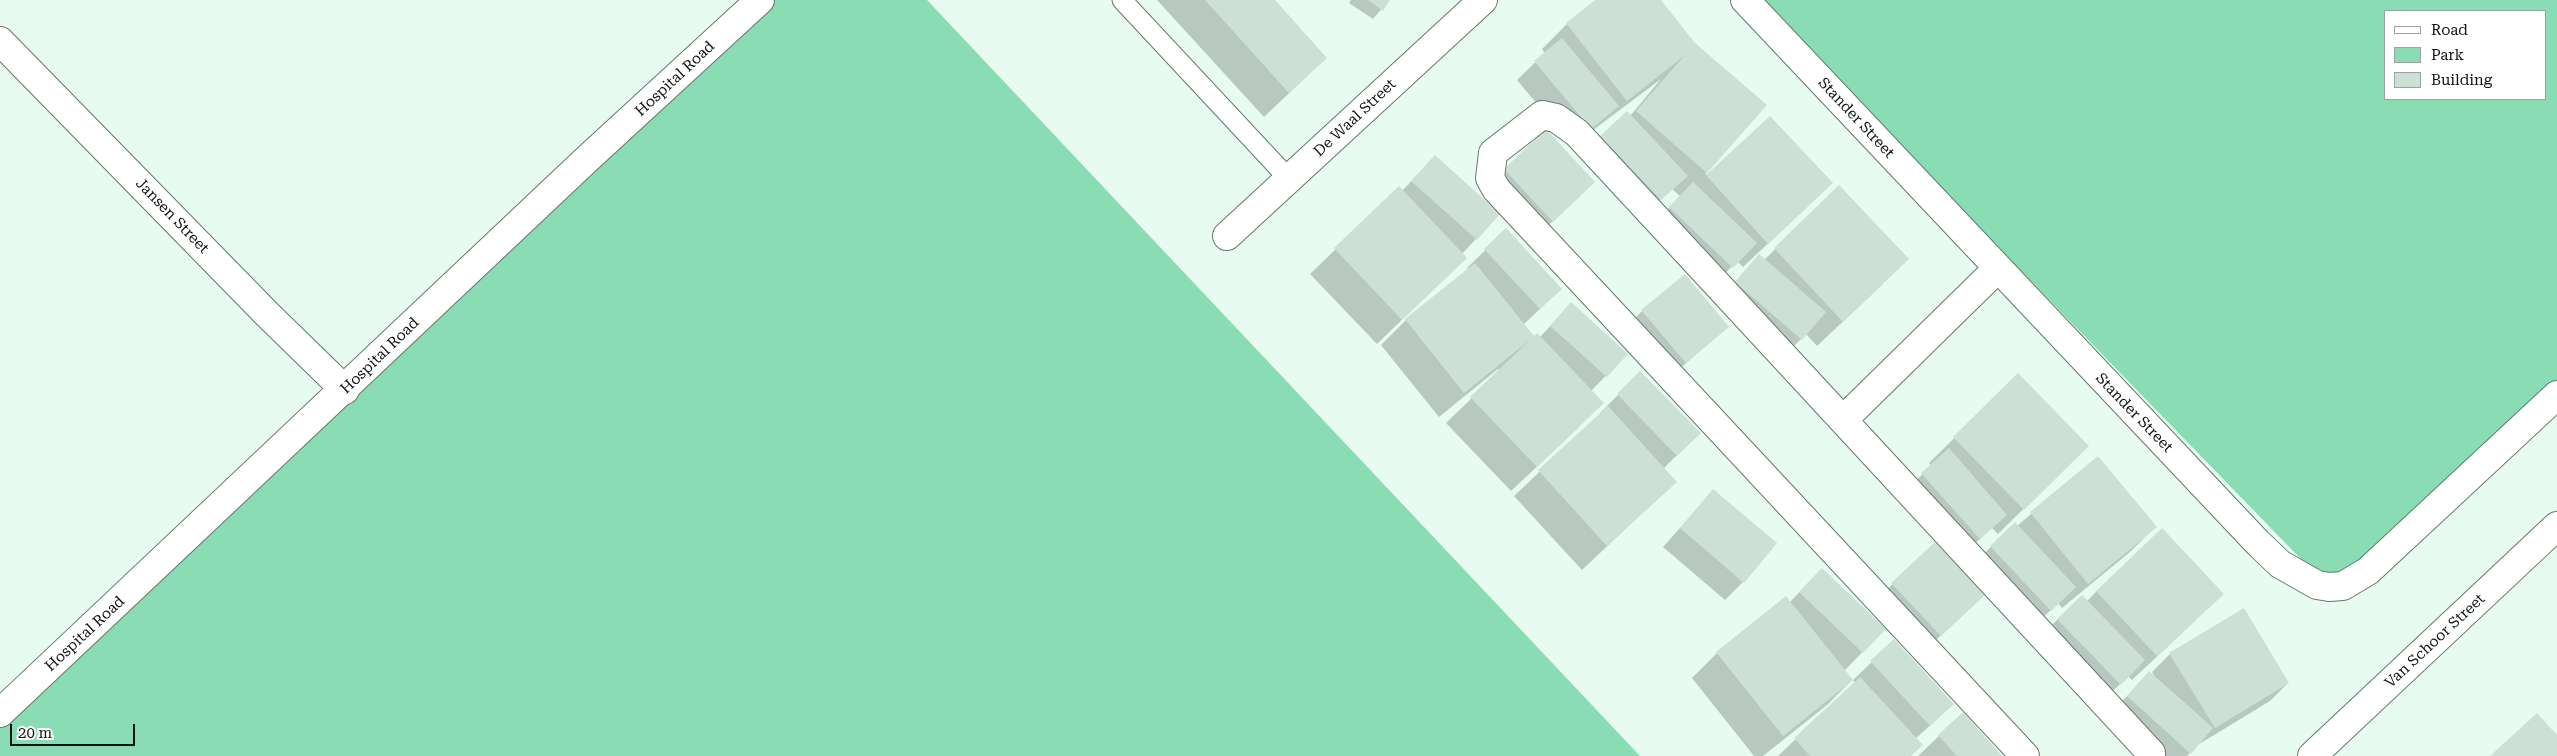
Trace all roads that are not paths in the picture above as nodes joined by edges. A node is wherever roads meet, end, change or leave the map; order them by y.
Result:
1 (760, 0) edge
2 (1122, 0) edge
3 (1483, 0) edge
4 (1745, 0) edge
5 (0, 41) edge
6 (1289, 179) junction
7 (1227, 236) dead end
8 (1997, 269) junction
9 (345, 390) junction
10 (2557, 395) edge
11 (1843, 420) junction
12 (2557, 526) edge
13 (0, 713) edge
14 (2025, 756) edge
15 (2151, 756) edge
16 (2312, 756) edge

1 - 9 street, Hospital Road
2 - 6 lane
3 - 6 street, De Waal Street
4 - 8 street, Stander Street
5 - 9 street, Jansen Street
6 - 7 street, De Waal Street
8 - 10 street, Stander Street
8 - 11 street
9 - 13 street, Hospital Road
11 - 14 street
11 - 15 street
12 - 16 street, Van Schoor Street

